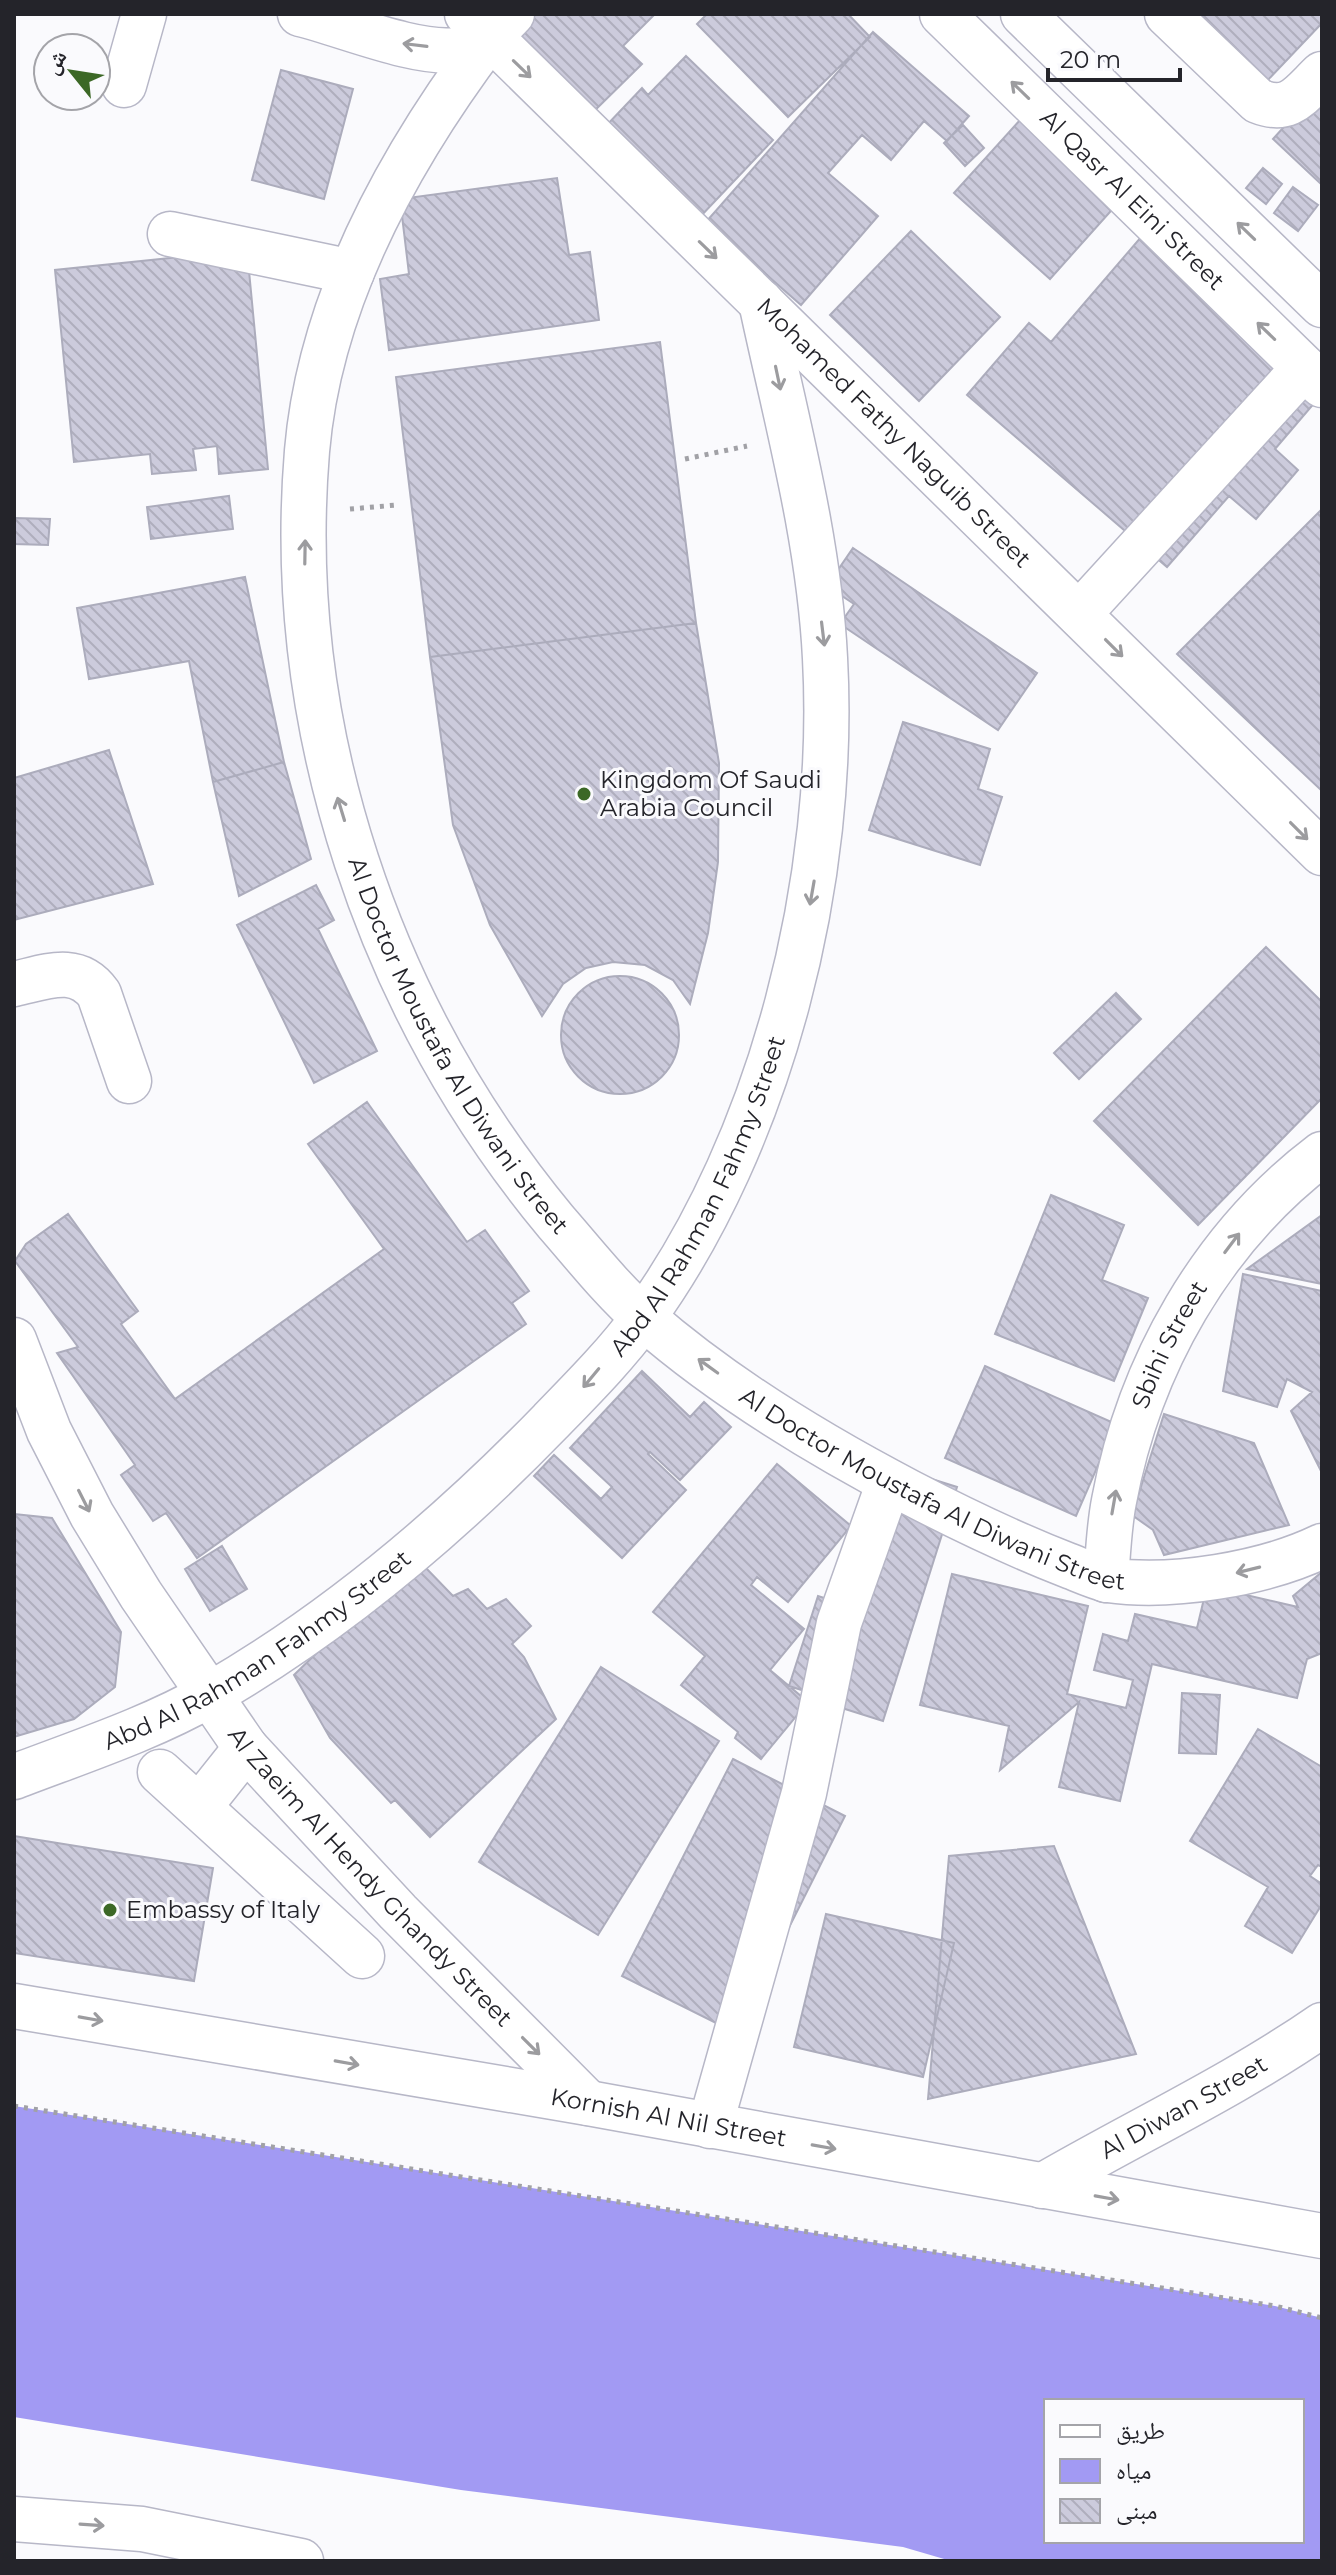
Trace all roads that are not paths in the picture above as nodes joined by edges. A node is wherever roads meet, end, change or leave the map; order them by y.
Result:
1 (144, 14) edge
2 (300, 14) edge
3 (942, 14) edge
4 (1023, 14) edge
5 (1167, 14) edge
6 (490, 22) edge
7 (1322, 74) edge
8 (124, 85) dead end
9 (170, 234) dead end
10 (352, 272) junction
11 (761, 302) junction
12 (1322, 305) edge
13 (1313, 377) edge
14 (1079, 614) junction
15 (1322, 853) edge
16 (14, 984) edge
17 (129, 1081) dead end
18 (1322, 1154) edge
19 (643, 1317) junction
20 (14, 1340) edge
21 (31, 1422) edge
22 (889, 1482) junction
23 (1322, 1546) edge
24 (1106, 1580) junction
25 (208, 1696) junction
26 (246, 1748) junction
27 (160, 1772) dead end
28 (14, 1777) edge
29 (199, 1807) junction
30 (362, 1956) dead end
31 (14, 2006) edge
32 (1322, 2025) edge
33 (588, 2103) junction
34 (710, 2126) junction
35 (1042, 2186) junction
36 (1322, 2236) edge
37 (14, 2519) edge
38 (301, 2561) edge

1 - 8 main road
6 -> 2 main road
13 -> 3 main road, Al Qasr Al Eini Street
12 -> 4 main road
5 - 7 main road
6 - 10 main road, Al Doctor Moustafa Al Diwani Street
6 -> 11 main road, Mohamed Fathy Naguib Street
9 - 10 main road
19 -> 10 main road, Al Doctor Moustafa Al Diwani Street
11 - 14 main road, Mohamed Fathy Naguib Street
11 -> 19 main road, Abd Al Rahman Fahmy Street
13 - 14 main road
14 -> 15 main road, Mohamed Fathy Naguib Street
16 - 17 main road
24 -> 18 main road, Sbihi Street
22 -> 19 main road, Al Doctor Moustafa Al Diwani Street
19 -> 25 main road, Abd Al Rahman Fahmy Street
20 - 21 main road, Al Zaeim Al Hendy Ghandy Street
21 -> 25 main road, Al Zaeim Al Hendy Ghandy Street
22 - 24 main road, Al Doctor Moustafa Al Diwani Street
22 - 34 main road
23 -> 24 main road, Al Doctor Moustafa Al Diwani Street
25 - 26 main road, Al Zaeim Al Hendy Ghandy Street
25 - 28 main road, Abd Al Rahman Fahmy Street
26 - 29 main road
26 -> 33 main road, Al Zaeim Al Hendy Ghandy Street
27 - 29 main road
29 - 30 main road
31 -> 33 main road, Kornish Al Nil Street
32 - 35 main road, Al Diwan Street
33 - 34 main road, Kornish Al Nil Street
34 -> 35 main road, Kornish Al Nil Street
35 -> 36 main road, Kornish Al Nil Street
37 -> 38 main road

